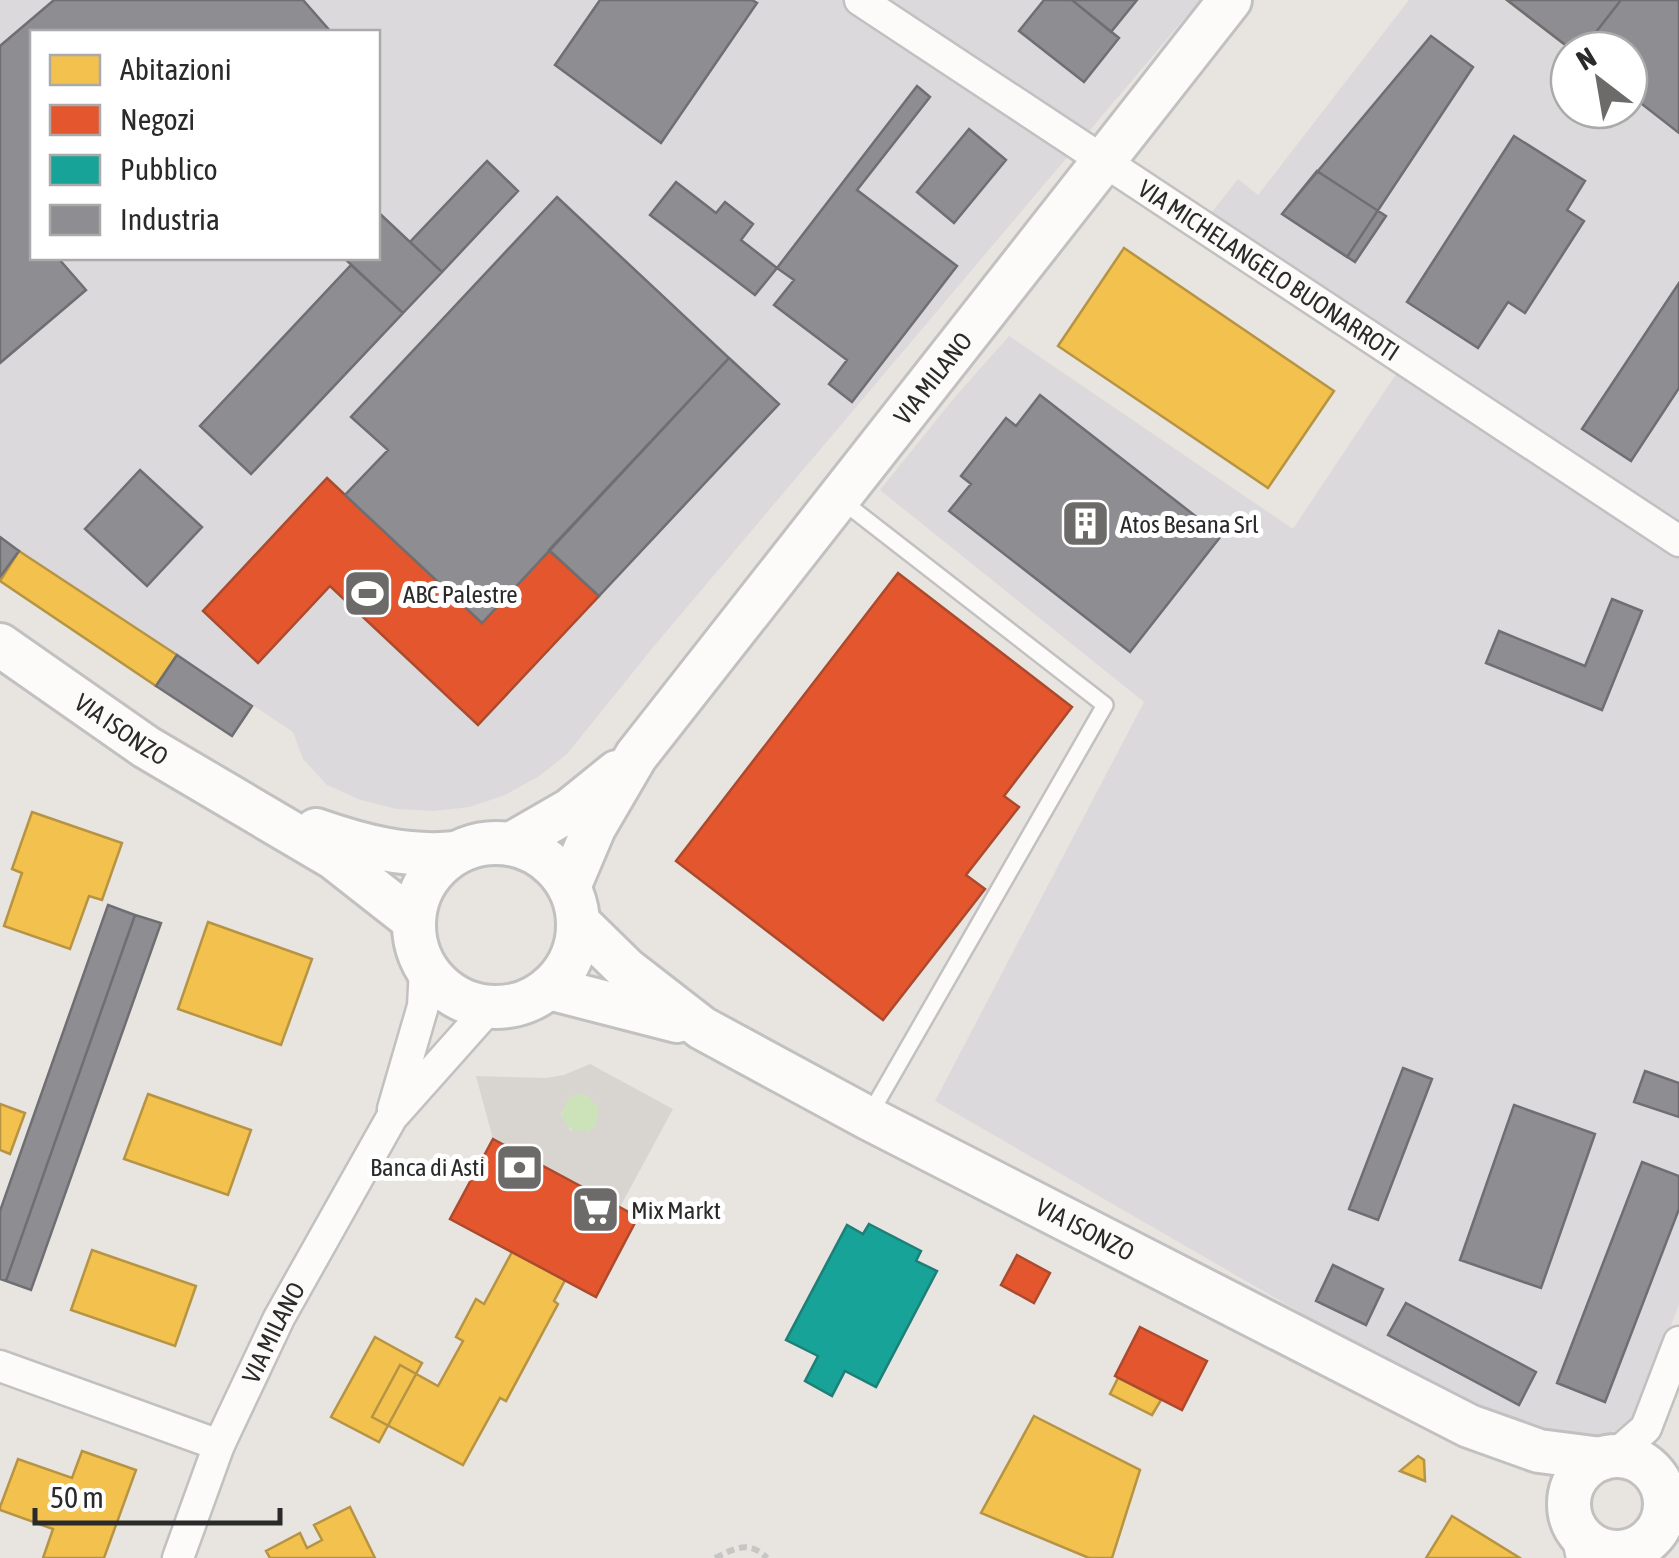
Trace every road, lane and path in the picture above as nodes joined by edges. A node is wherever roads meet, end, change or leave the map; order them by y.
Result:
1 (860, 0) edge
2 (1230, 0) edge
3 (1103, 160) junction
4 (838, 498) junction
5 (1679, 541) edge
6 (0, 645) edge
7 (636, 756) junction
8 (250, 806) junction
9 (510, 844) junction
10 (456, 853) junction
11 (574, 905) junction
12 (413, 920) junction
13 (424, 968) junction
14 (549, 988) junction
15 (489, 1008) junction
16 (702, 1028) junction
17 (392, 1116) junction
18 (868, 1118) junction
19 (1679, 1342) edge
20 (0, 1366) edge
21 (1469, 1426) junction
22 (219, 1445) junction
23 (1607, 1458) junction
24 (1671, 1498) edge
25 (1600, 1544) edge
26 (1679, 1548) edge
27 (178, 1558) edge
28 (716, 1558) edge
29 (767, 1558) edge

1 - 3 street, VIA MICHELANGELO BUONARROTI
2 - 3 street, VIA MILANO
3 - 4 street, VIA MILANO
3 - 5 street, VIA MICHELANGELO BUONARROTI
4 - 7 street, VIA MILANO
4 - 18 lane
6 - 8 street, VIA ISONZO
7 - 9 street, VIA MILANO
7 - 11 street, VIA MILANO
8 - 10 street, VIA ISONZO
8 - 12 street, VIA ISONZO
9 - 10 street
9 - 11 street
10 - 12 street
11 - 14 street
11 - 16 street, VIA ISONZO
12 - 13 street
13 - 15 street
13 - 17 street, VIA MILANO
14 - 15 street
14 - 16 street, VIA ISONZO
15 - 17 street, VIA MILANO
16 - 18 street, VIA ISONZO
17 - 22 street, VIA MILANO
18 - 21 street, VIA ISONZO
19 - 23 street
20 - 22 street
21 - 23 street, VIA ISONZO
21 - 25 street, VIA ISONZO
22 - 27 street, VIA MILANO
23 - 24 street
23 - 25 street
24 - 25 street
25 - 26 street
28 - 29 path

